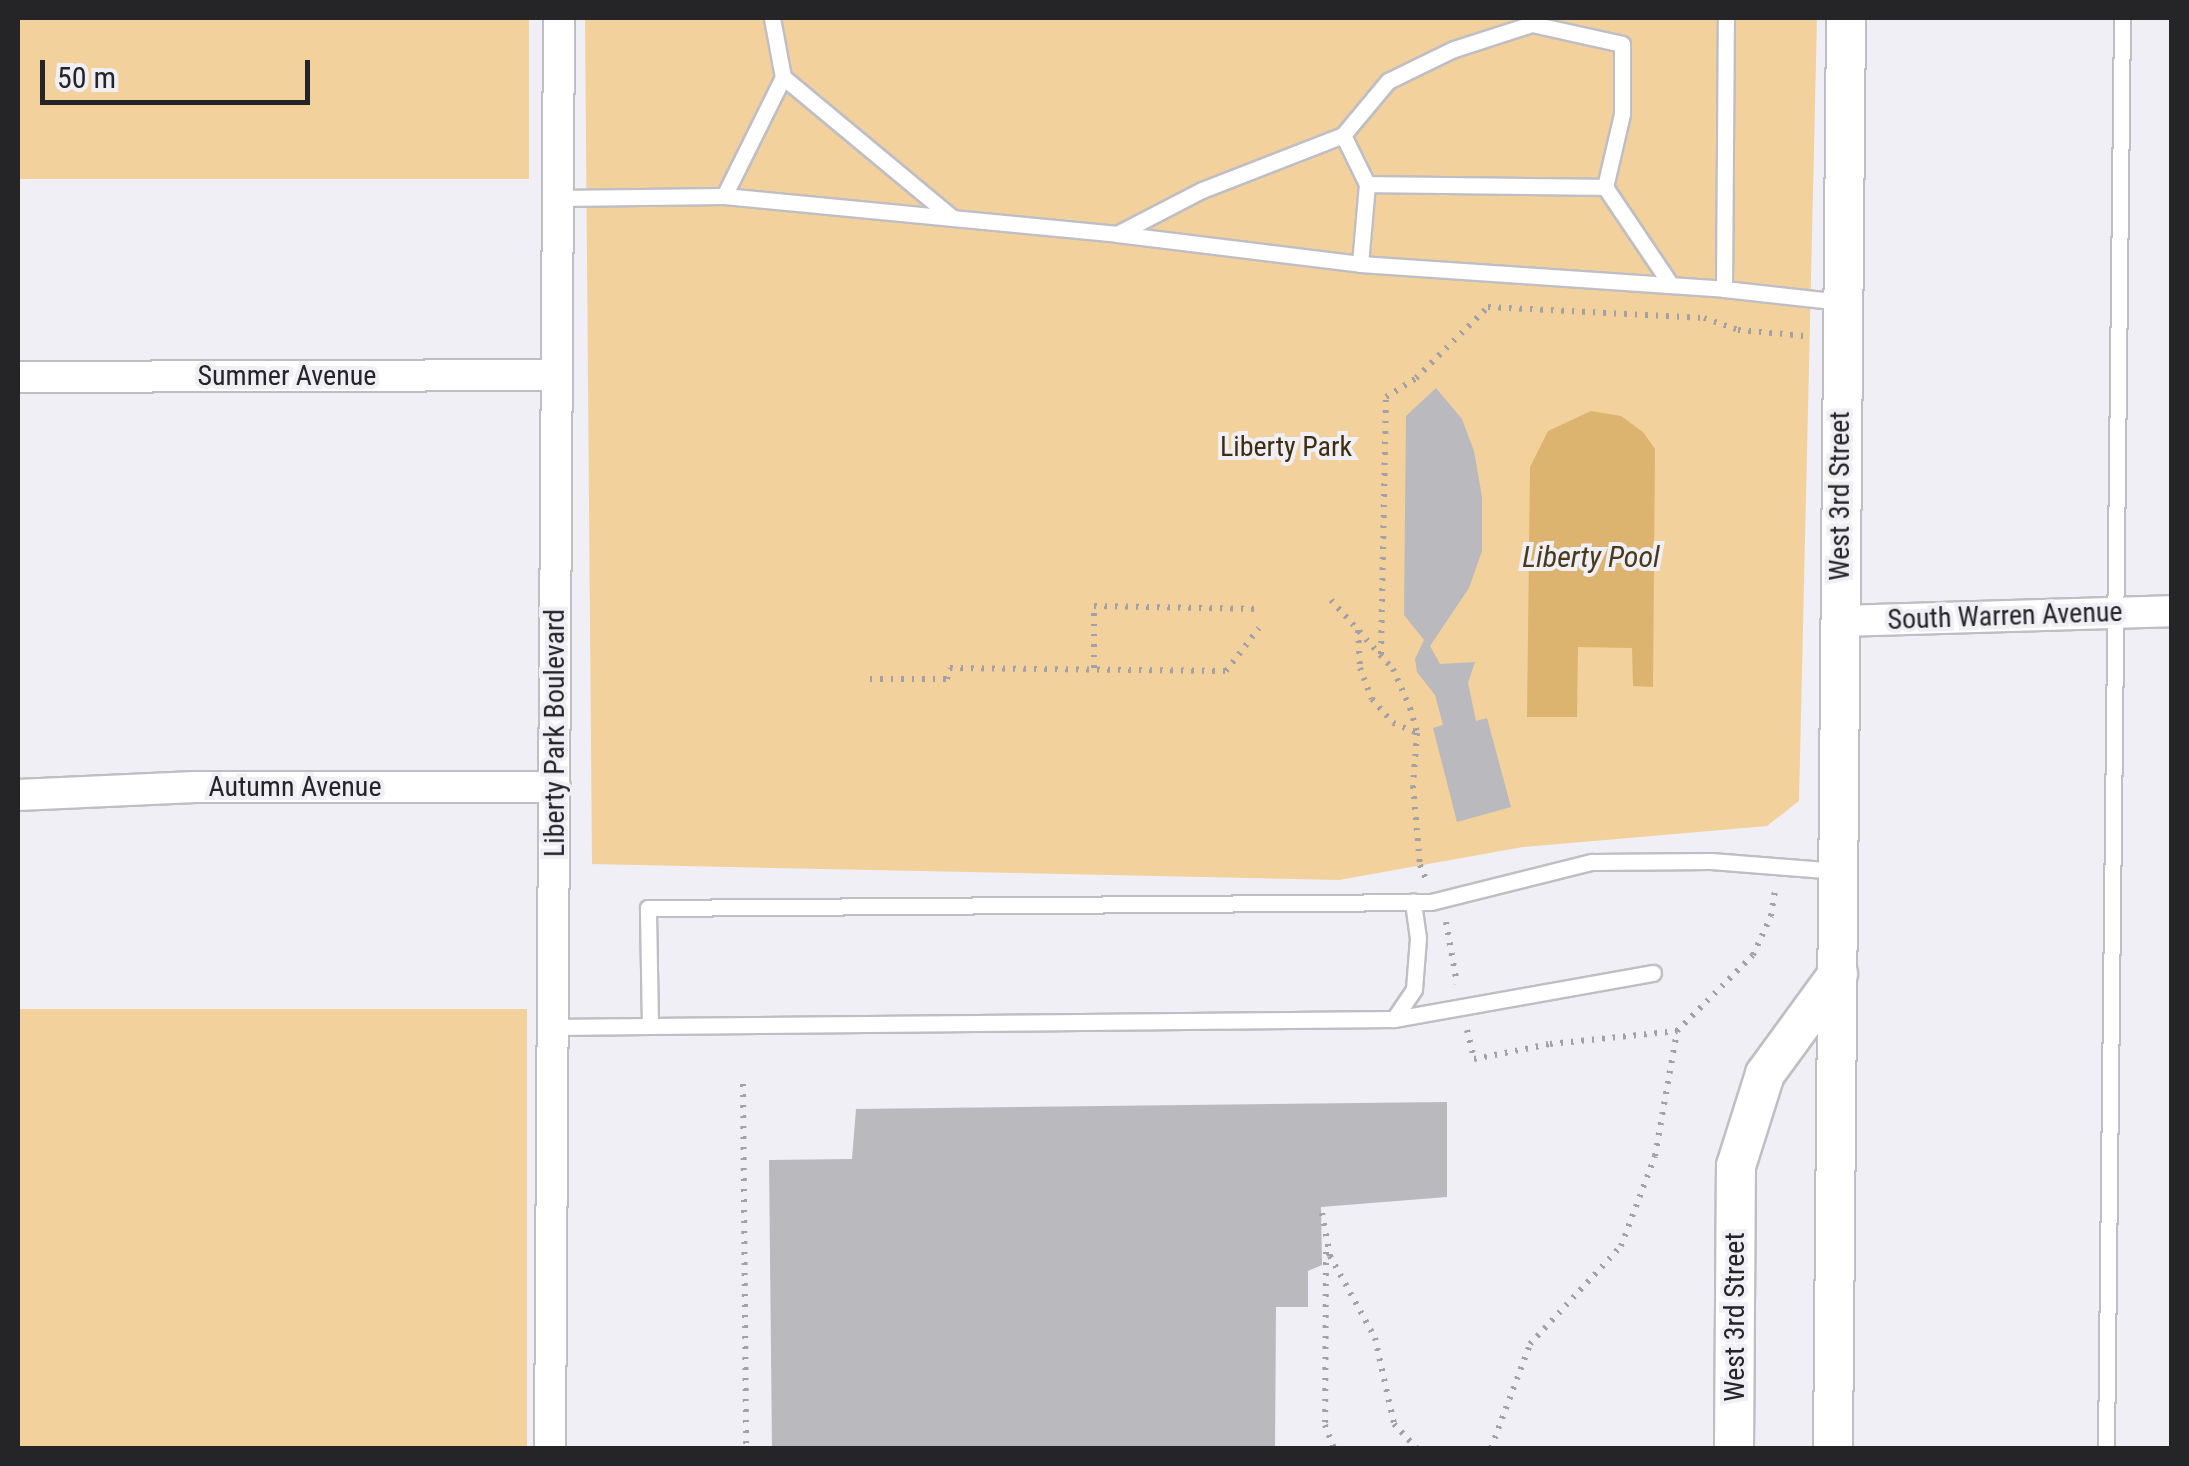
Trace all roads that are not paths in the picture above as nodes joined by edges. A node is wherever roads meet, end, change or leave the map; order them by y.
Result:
1 (558, 18) edge
2 (772, 18) edge
3 (1726, 18) edge
4 (1846, 18) edge
5 (2122, 18) edge
6 (783, 77) junction
7 (1342, 134) junction
8 (1367, 184) junction
9 (1605, 187) junction
10 (724, 196) junction
11 (558, 198) junction
12 (953, 218) junction
13 (1117, 234) junction
14 (1360, 264) junction
15 (1671, 285) junction
16 (1724, 289) junction
17 (1841, 302) junction
18 (557, 376) junction
19 (18, 377) edge
20 (2172, 612) edge
21 (2116, 614) junction
22 (1838, 621) junction
23 (555, 787) junction
24 (26, 795) edge
25 (1838, 871) junction
26 (1413, 902) junction
27 (1653, 974) dead end
28 (1838, 974) junction
29 (1394, 1019) junction
30 (650, 1026) junction
31 (554, 1027) junction
32 (550, 1448) edge
33 (1734, 1448) edge
34 (1833, 1448) edge
35 (2106, 1448) edge

1 - 11 street, Liberty Park Boulevard
2 - 6 lane
3 - 16 lane
4 - 17 street, West 3rd Street
5 - 21 lane
6 - 10 lane
6 - 12 lane
7 - 8 lane
7 - 9 lane
7 - 13 lane
8 - 9 lane
8 - 14 lane
9 - 15 lane
10 - 11 lane
10 - 12 lane
11 - 18 street, Liberty Park Boulevard
12 - 13 lane
13 - 14 lane
14 - 15 lane
15 - 16 lane
16 - 17 lane
17 - 22 street, West 3rd Street
18 - 19 street, Summer Avenue
18 - 23 street, Liberty Park Boulevard
20 - 21 street, South Warren Avenue
21 - 22 street, South Warren Avenue
21 - 35 lane
22 - 25 street, West 3rd Street
23 - 24 street, Autumn Avenue
23 - 31 street, Liberty Park Boulevard
25 - 26 lane
25 - 28 street, West 3rd Street
26 - 29 lane
26 - 30 lane
27 - 29 lane
28 - 33 street, West 3rd Street
28 - 34 street, West 3rd Street
29 - 30 lane
30 - 31 lane
31 - 32 street, Liberty Park Boulevard

